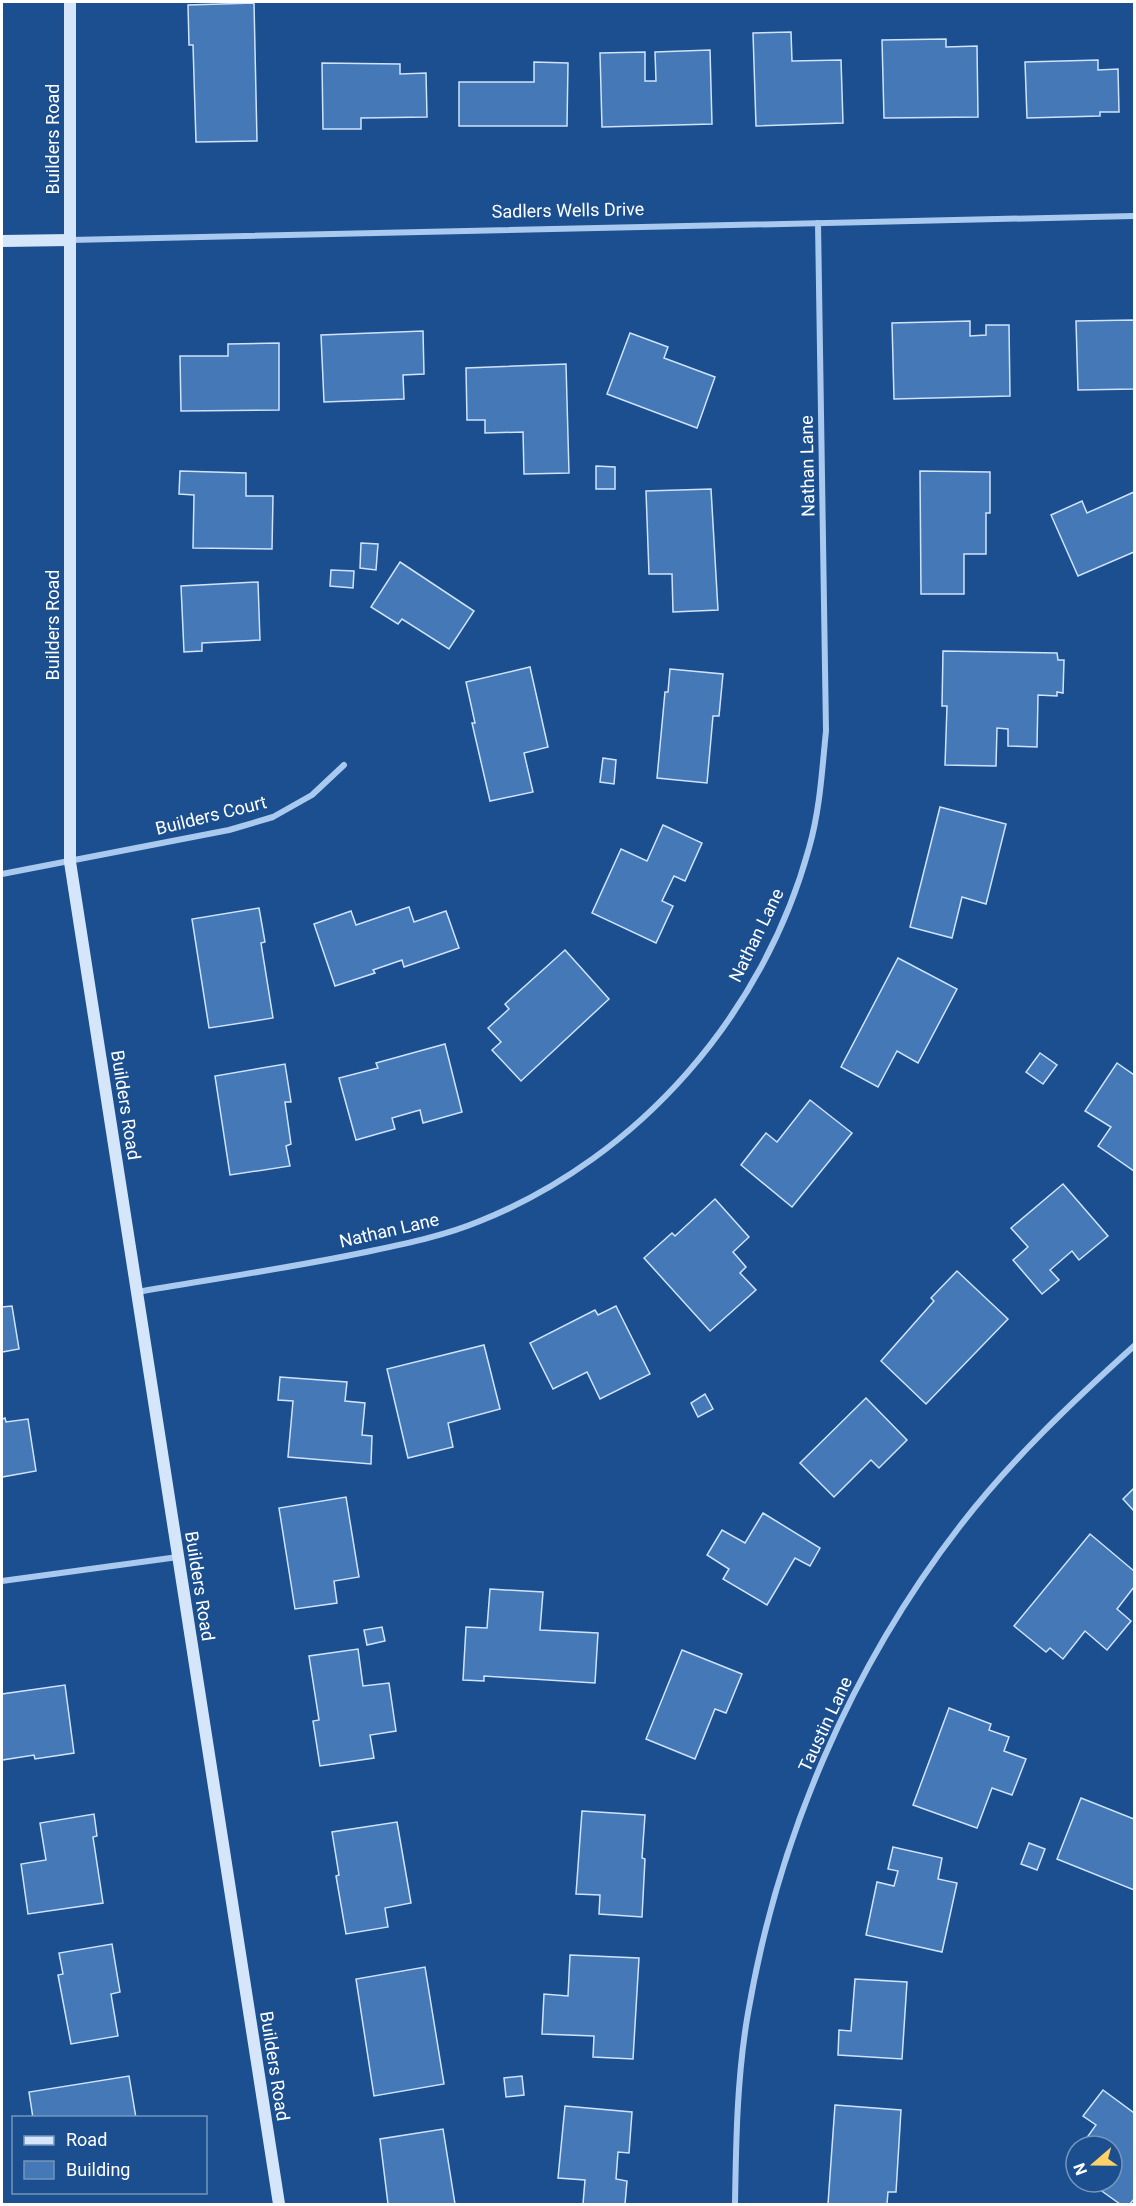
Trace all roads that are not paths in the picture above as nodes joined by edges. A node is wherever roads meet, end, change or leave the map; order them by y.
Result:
1 (70, 2) edge
2 (1134, 216) edge
3 (818, 222) junction
4 (70, 240) junction
5 (2, 241) edge
6 (344, 765) dead end
7 (70, 862) junction
8 (2, 874) edge
9 (136, 1292) junction
10 (1134, 1346) edge
11 (178, 1557) junction
12 (2, 1581) edge
13 (279, 2205) edge
14 (735, 2205) edge

1 - 4 street, Builders Road
2 - 3 street, Sadlers Wells Drive
3 - 4 street, Sadlers Wells Drive
3 - 9 street, Nathan Lane
4 - 5 street, Sadlers Wells Drive
4 - 7 street, Builders Road
6 - 7 street, Builders Court
7 - 8 street, Builders Court
7 - 9 street, Builders Road
9 - 11 street, Builders Road
10 - 14 street, Taustin Lane
11 - 12 street
11 - 13 street, Builders Road

